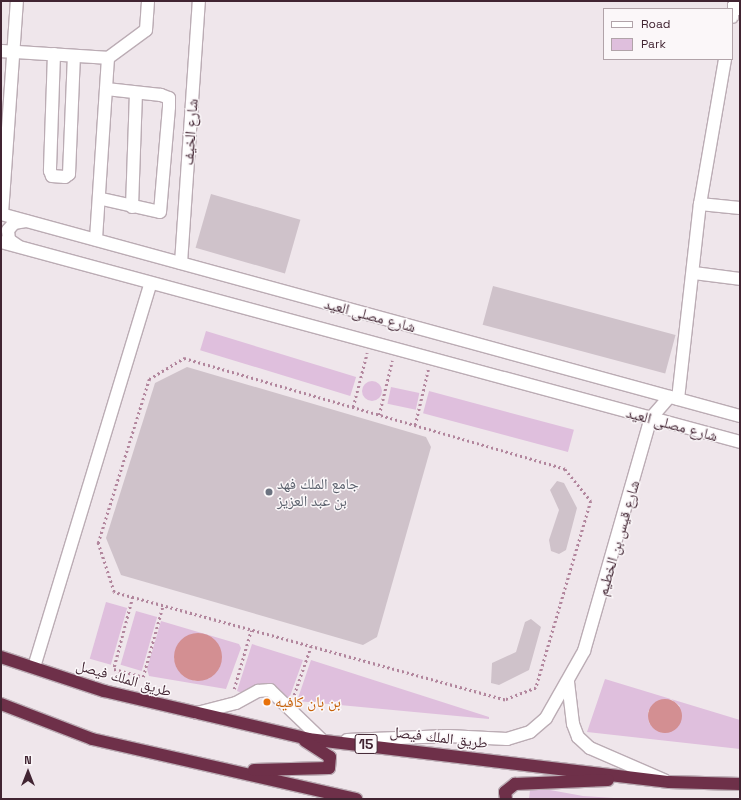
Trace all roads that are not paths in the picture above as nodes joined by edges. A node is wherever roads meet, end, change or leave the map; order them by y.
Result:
1 (18, 1) edge
2 (148, 1) edge
3 (199, 1) edge
4 (735, 1) edge
5 (733, 12) edge
6 (1, 51) edge
7 (16, 52) junction
8 (54, 54) junction
9 (74, 56) junction
10 (108, 58) junction
11 (725, 60) edge
12 (106, 89) junction
13 (136, 93) junction
14 (102, 199) junction
15 (700, 204) junction
16 (132, 207) junction
17 (740, 208) edge
18 (1, 214) edge
19 (32, 222) junction
20 (96, 240) junction
21 (1, 242) edge
22 (21, 247) junction
23 (181, 263) junction
24 (694, 273) junction
25 (740, 279) edge
26 (151, 283) junction
27 (674, 398) junction
28 (740, 416) edge
29 (651, 418) junction
30 (740, 442) edge
31 (1, 657) edge
32 (34, 667) junction
33 (568, 682) junction
34 (1, 704) edge
35 (192, 714) junction
36 (292, 735) junction
37 (321, 740) junction
38 (337, 740) junction
39 (202, 764) junction
40 (640, 778) junction
41 (668, 782) junction
42 (740, 784) edge
43 (356, 799) edge
44 (506, 799) edge

1 - 7 street
2 - 10 street
3 - 23 street, شارع الخيف
4 - 5 street
6 - 7 street
7 - 8 street
7 - 18 street
8 - 9 street
8 - 9 street
9 - 10 street
10 - 12 street
11 - 15 street
12 - 13 street
12 - 14 street
13 - 16 street
13 - 16 street
14 - 16 street
14 - 20 street
15 - 17 street
15 - 24 street
18 - 19 street, شارع مصلى العيد
19 - 20 street, شارع مصلى العيد
19 - 22 street
20 - 23 street, شارع مصلى العيد
21 - 22 street, شارع مصلى العيد
22 - 26 street, شارع مصلى العيد
23 - 27 street, شارع مصلى العيد
24 - 25 street
24 - 27 street
26 - 29 street, شارع مصلى العيد
26 - 32 street
27 - 28 street, شارع مصلى العيد
27 - 29 street, شارع قيس بن الخطيم
29 - 30 street, شارع مصلى العيد
29 - 33 street, شارع قيس بن الخطيم
31 - 32 highway, طريق الملك فيصل / 15
32 - 35 highway, طريق الملك فيصل / 15
33 - 38 street, شارع قيس بن الخطيم
33 - 41 street, شارع قيس بن الخطيم
34 - 39 highway
35 - 36 highway, طريق الملك فيصل / 15
35 - 37 street
36 - 37 highway, طريق الملك فيصل / 15
36 - 39 highway
37 - 38 highway, طريق الملك فيصل / 15
38 - 40 highway, طريق الملك فيصل / 15
39 - 43 highway
40 - 41 highway, طريق الملك فيصل / 15
40 - 44 highway
41 - 42 highway, طريق الملك فيصل / 15

